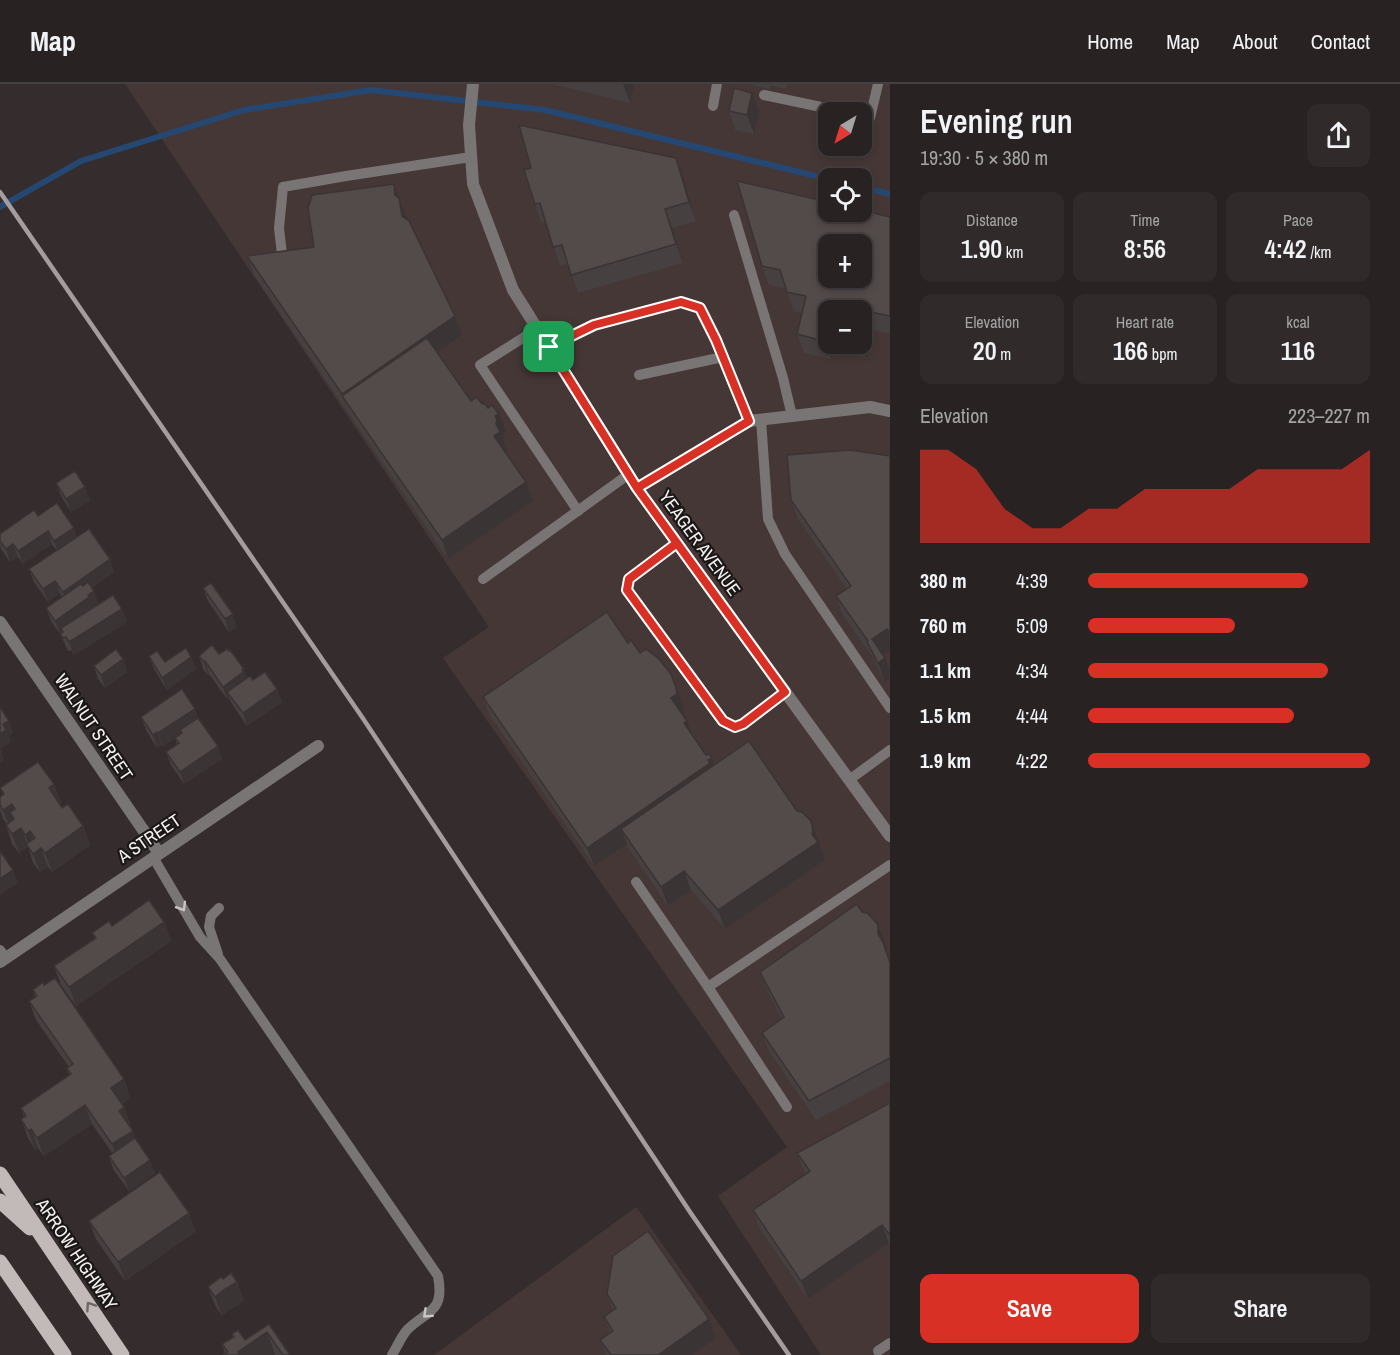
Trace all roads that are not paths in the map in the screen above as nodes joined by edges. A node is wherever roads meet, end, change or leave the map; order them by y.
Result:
1 (473, 84) edge
2 (717, 84) edge
3 (878, 84) edge
4 (764, 95) dead end
5 (713, 106) dead end
6 (818, 106) edge
7 (872, 110) edge
8 (471, 157) junction
9 (734, 215) dead end
10 (283, 263) edge
11 (537, 329) junction
12 (549, 347) junction
13 (723, 357) junction
14 (639, 375) dead end
15 (890, 411) edge
16 (792, 416) junction
17 (755, 421) junction
18 (629, 474) junction
19 (637, 488) junction
20 (578, 511) junction
21 (677, 543) junction
22 (483, 579) dead end
23 (0, 621) edge
24 (785, 692) junction
25 (890, 708) edge
26 (318, 746) dead end
27 (890, 750) edge
28 (849, 780) junction
29 (890, 836) edge
30 (156, 855) junction
31 (890, 865) edge
32 (636, 882) dead end
33 (219, 908) dead end
34 (2, 956) edge
35 (220, 960) junction
36 (708, 987) junction
37 (787, 1107) dead end
38 (0, 1174) edge
39 (0, 1201) edge
40 (50, 1247) junction
41 (0, 1262) edge
42 (890, 1343) edge
43 (878, 1351) dead end
44 (64, 1355) edge
45 (122, 1355) edge
46 (392, 1355) edge

1 - 8 street, YEAGER AVENUE
2 - 5 lane
3 - 7 lane
4 - 6 lane
8 - 10 lane
8 - 11 street, YEAGER AVENUE
9 - 16 lane
11 - 12 street, YEAGER AVENUE
11 - 20 lane
12 - 13 lane
12 - 18 street, YEAGER AVENUE
13 - 14 lane
13 - 17 lane
15 - 16 street
16 - 17 street
17 - 19 street
17 - 25 lane
18 - 19 street, YEAGER AVENUE
18 - 20 lane
19 - 21 street, YEAGER AVENUE
20 - 22 lane
21 - 24 street, YEAGER AVENUE
21 - 24 lane
23 - 30 street, WALNUT STREET
24 - 28 street, YEAGER AVENUE
26 - 30 street, A STREET
27 - 28 lane
28 - 29 street, YEAGER AVENUE
30 - 34 street, A STREET
30 -> 35 lane
31 - 36 lane
32 - 36 lane
33 - 35 lane
35 -> 46 lane
36 - 37 lane
38 - 40 main road, ARROW HIGHWAY
39 - 40 main road
45 -> 40 main road, ARROW HIGHWAY
41 - 44 main road
42 - 43 lane

